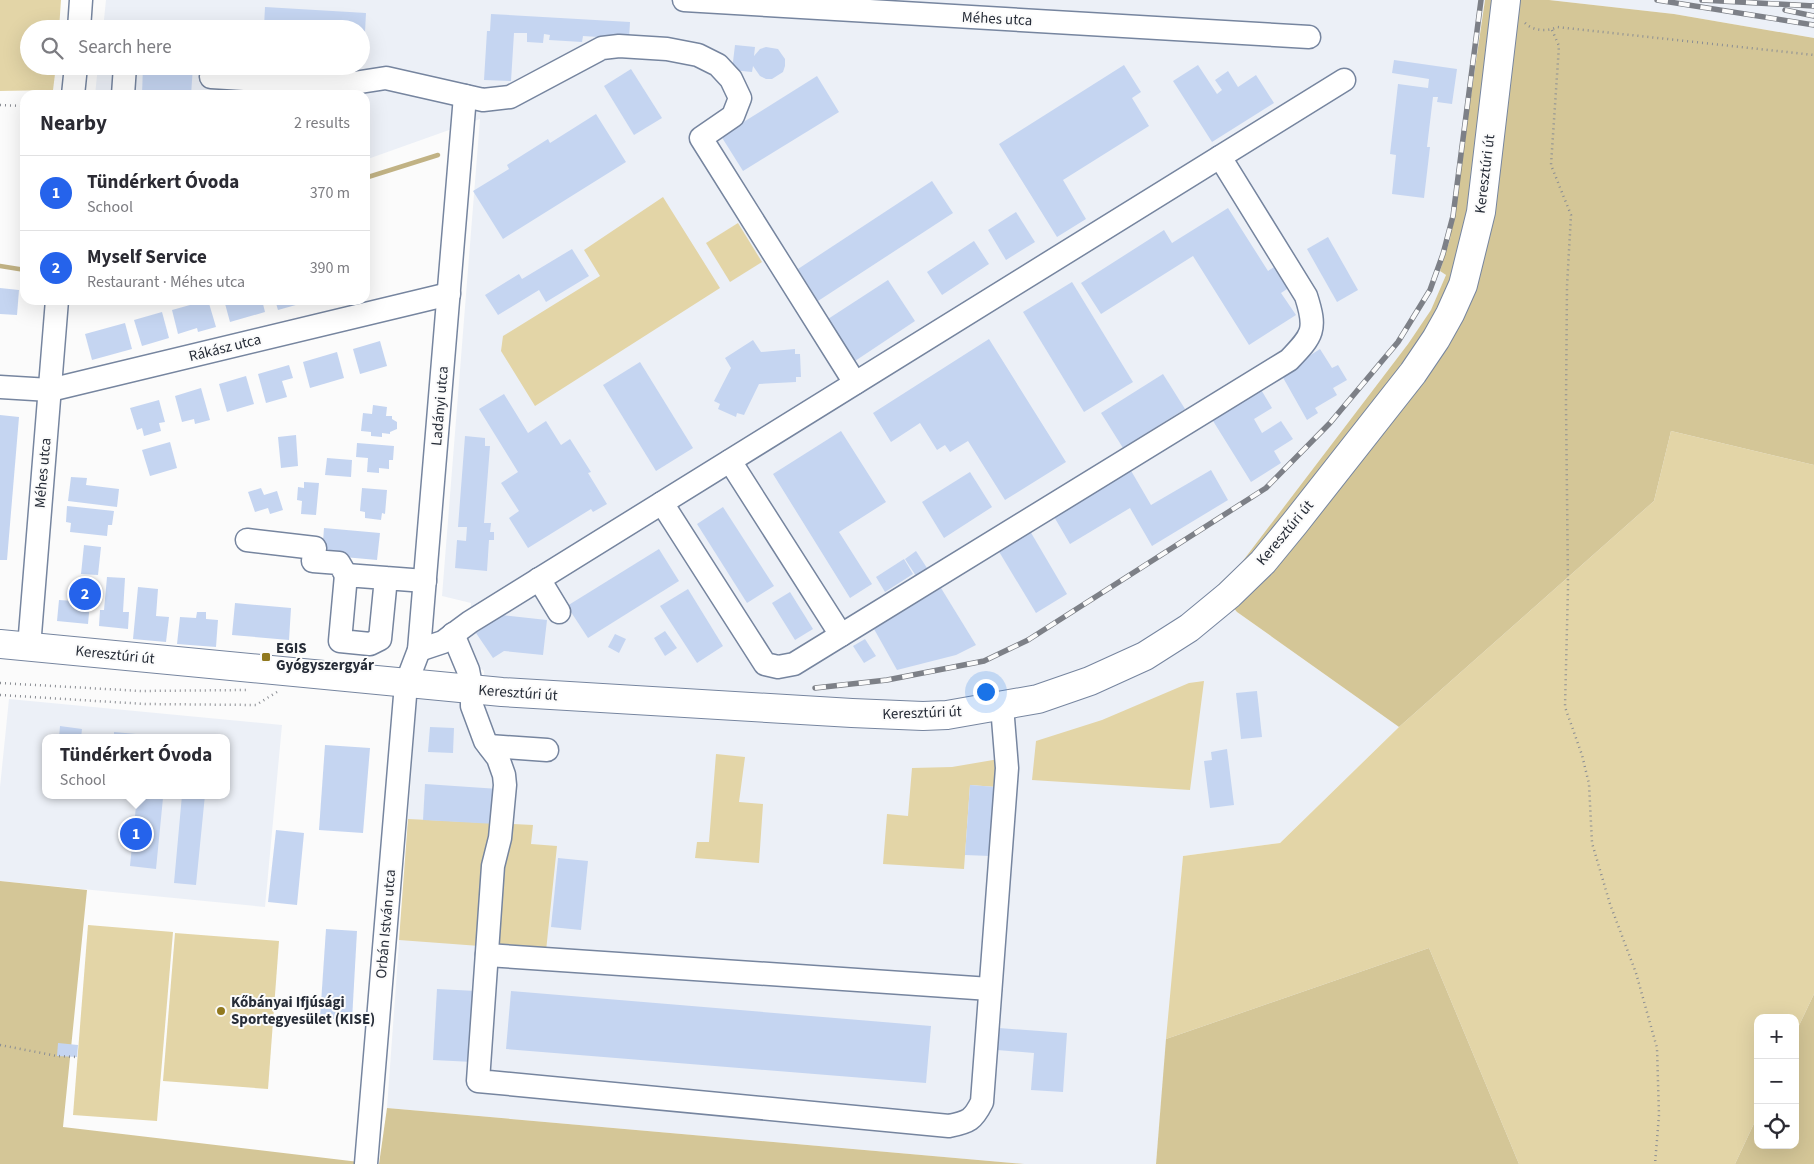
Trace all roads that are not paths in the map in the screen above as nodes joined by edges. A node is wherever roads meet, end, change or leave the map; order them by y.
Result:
1 (81, 0) edge
2 (684, 0) edge
3 (1506, 2) edge
4 (80, 20) edge
5 (1309, 37) dead end
6 (75, 75) edge
7 (124, 75) edge
8 (211, 79) edge
9 (1344, 80) dead end
10 (74, 90) edge
11 (123, 90) edge
12 (340, 90) edge
13 (465, 96) junction
14 (1220, 157) junction
15 (450, 294) junction
16 (57, 305) edge
17 (855, 383) junction
18 (0, 387) edge
19 (50, 390) junction
20 (730, 461) junction
21 (662, 503) junction
22 (247, 540) dead end
23 (346, 575) junction
24 (386, 578) junction
25 (539, 579) junction
26 (425, 581) junction
27 (559, 612) dead end
28 (453, 634) junction
29 (841, 635) junction
30 (0, 644) edge
31 (29, 647) junction
32 (419, 650) junction
33 (406, 684) junction
34 (472, 690) junction
35 (1002, 706) junction
36 (494, 752) junction
37 (547, 756) dead end
38 (487, 955) junction
39 (990, 989) junction
40 (366, 1164) edge

1 - 4 street
2 - 5 street, Méhes utca
3 - 35 main road, Keresztúri út
6 - 10 street
7 - 11 street
8 - 12 street
9 - 14 street
12 - 13 street
13 - 15 street, Ladányi utca
13 - 17 street
14 - 17 street
14 - 29 street
15 - 19 street, Rákász utca
15 - 26 street, Ladányi utca
16 - 19 street, Méhes utca
17 - 20 street
18 - 19 street, Rákász utca
19 - 31 street, Méhes utca
20 - 21 street
20 - 29 street
21 - 25 street
21 - 29 street
22 - 23 street
23 - 24 street
23 - 24 street
24 - 26 street
25 - 27 street
25 - 28 street
26 - 32 street, Ladányi utca
28 - 32 street
28 - 34 street
30 - 31 main road, Keresztúri út
31 - 33 main road, Keresztúri út
32 - 33 street, Ladányi utca
33 - 34 main road, Keresztúri út
33 - 40 street, Orbán István utca
34 - 35 main road, Keresztúri út
34 - 36 street
35 - 39 street
36 - 37 street
36 - 38 street
38 - 39 street
38 - 39 street

